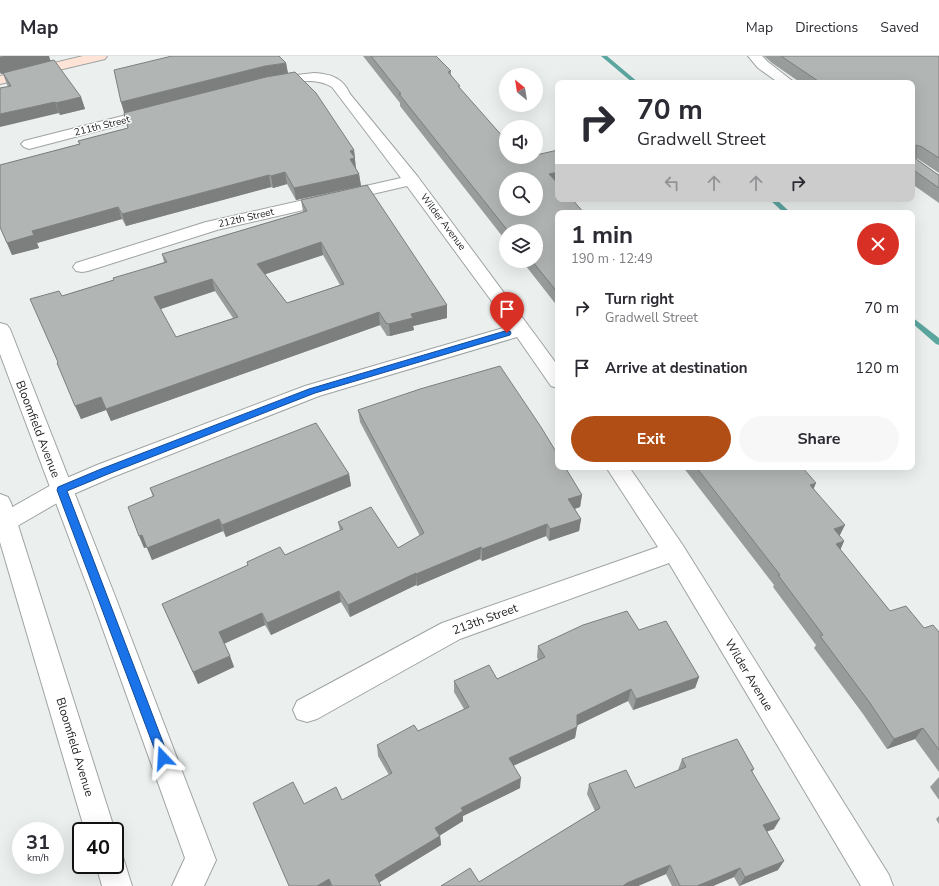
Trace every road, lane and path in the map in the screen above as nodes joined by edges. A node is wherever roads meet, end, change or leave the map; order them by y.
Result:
1 (100, 56) edge
2 (755, 56) edge
3 (0, 80) edge
4 (784, 80) edge
5 (260, 85) edge
6 (167, 109) edge
7 (29, 144) dead end
8 (412, 180) junction
9 (82, 266) dead end
10 (0, 329) edge
11 (522, 329) junction
12 (555, 377) edge
13 (618, 470) edge
14 (61, 490) junction
15 (3, 513) edge
16 (674, 551) junction
17 (307, 710) dead end
18 (97, 822) edge
19 (114, 874) edge
20 (117, 886) edge
21 (187, 886) edge
22 (878, 886) edge

1 - 3 main road
2 - 4 street
5 - 8 street, Wilder Avenue
6 - 7 street, 211th Street
8 - 9 street, 212th Street
8 - 11 street, Wilder Avenue
10 - 14 street, Bloomfield Avenue
11 - 12 street, Wilder Avenue
11 - 14 street
13 - 16 street, Wilder Avenue
14 - 15 street
14 - 21 street, Bloomfield Avenue
15 - 18 street, Bloomfield Avenue
16 - 17 street, 213th Street
16 - 22 street, Wilder Avenue
19 - 20 street

